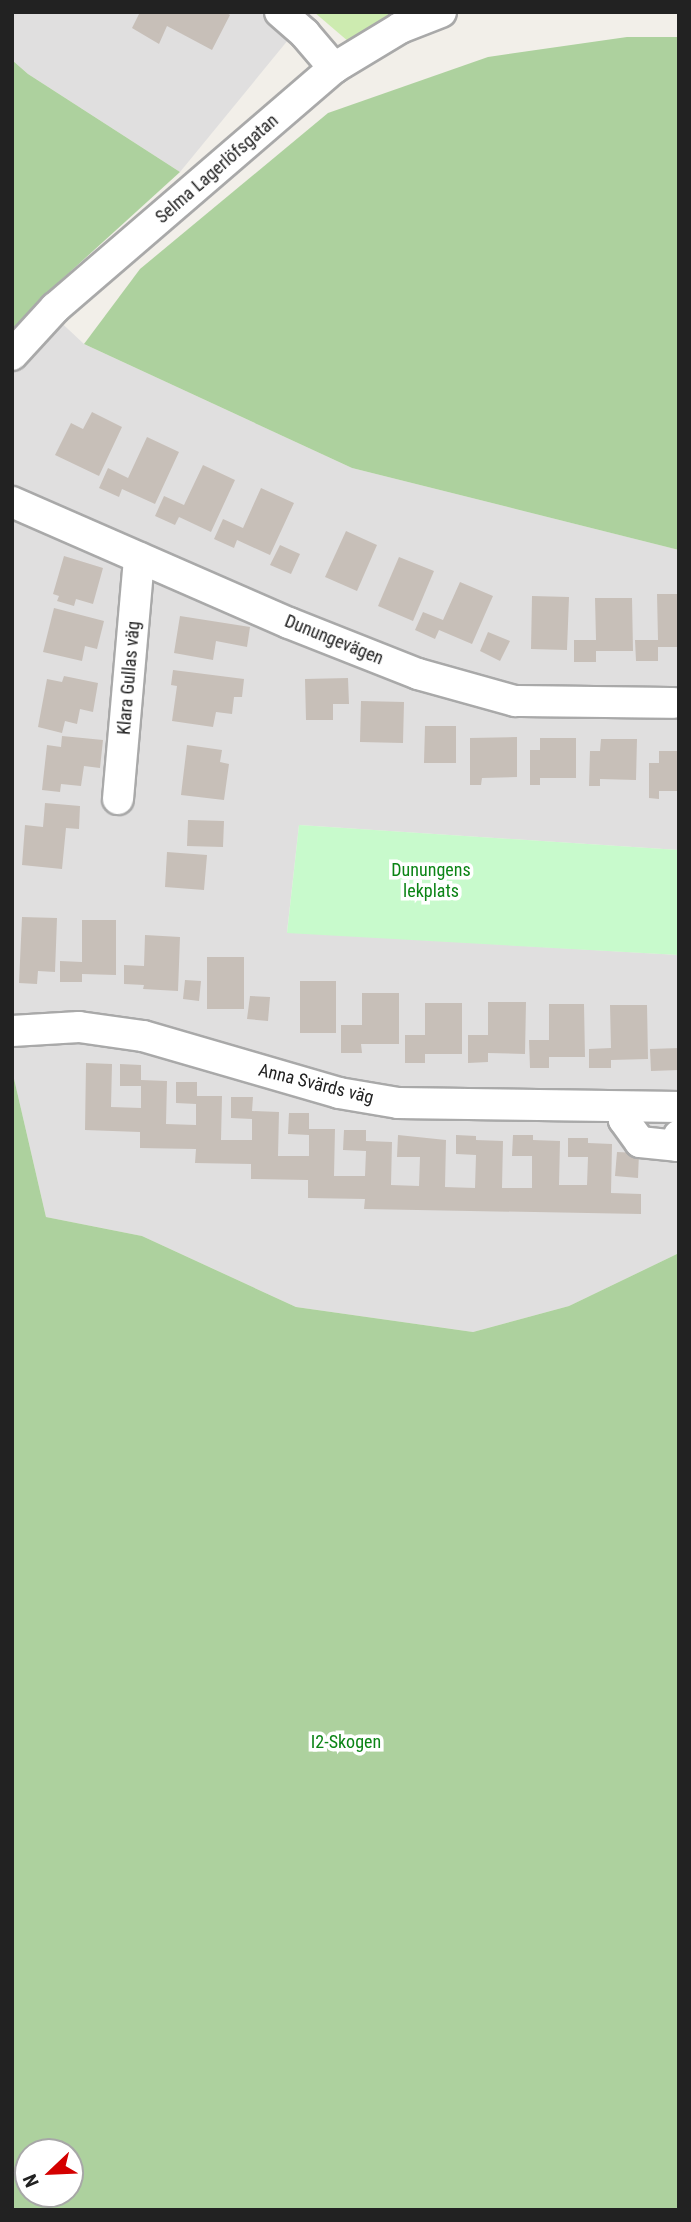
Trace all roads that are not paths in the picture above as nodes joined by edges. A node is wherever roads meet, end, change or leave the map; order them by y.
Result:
1 (280, 12) edge
2 (441, 12) edge
3 (334, 68) junction
4 (12, 355) edge
5 (12, 502) edge
6 (139, 558) junction
7 (677, 704) edge
8 (118, 799) dead end
9 (12, 1031) edge
10 (679, 1107) edge
11 (624, 1108) junction
12 (679, 1135) edge

1 - 3 street
2 - 3 street, Selma Lagerlöfsgatan
3 - 4 street, Selma Lagerlöfsgatan
5 - 6 street, Dunungevägen
6 - 7 street, Dunungevägen
6 - 8 street, Klara Gullas väg
9 - 11 street, Anna Svärds väg
10 - 11 street, Anna Svärds väg
11 - 12 street

